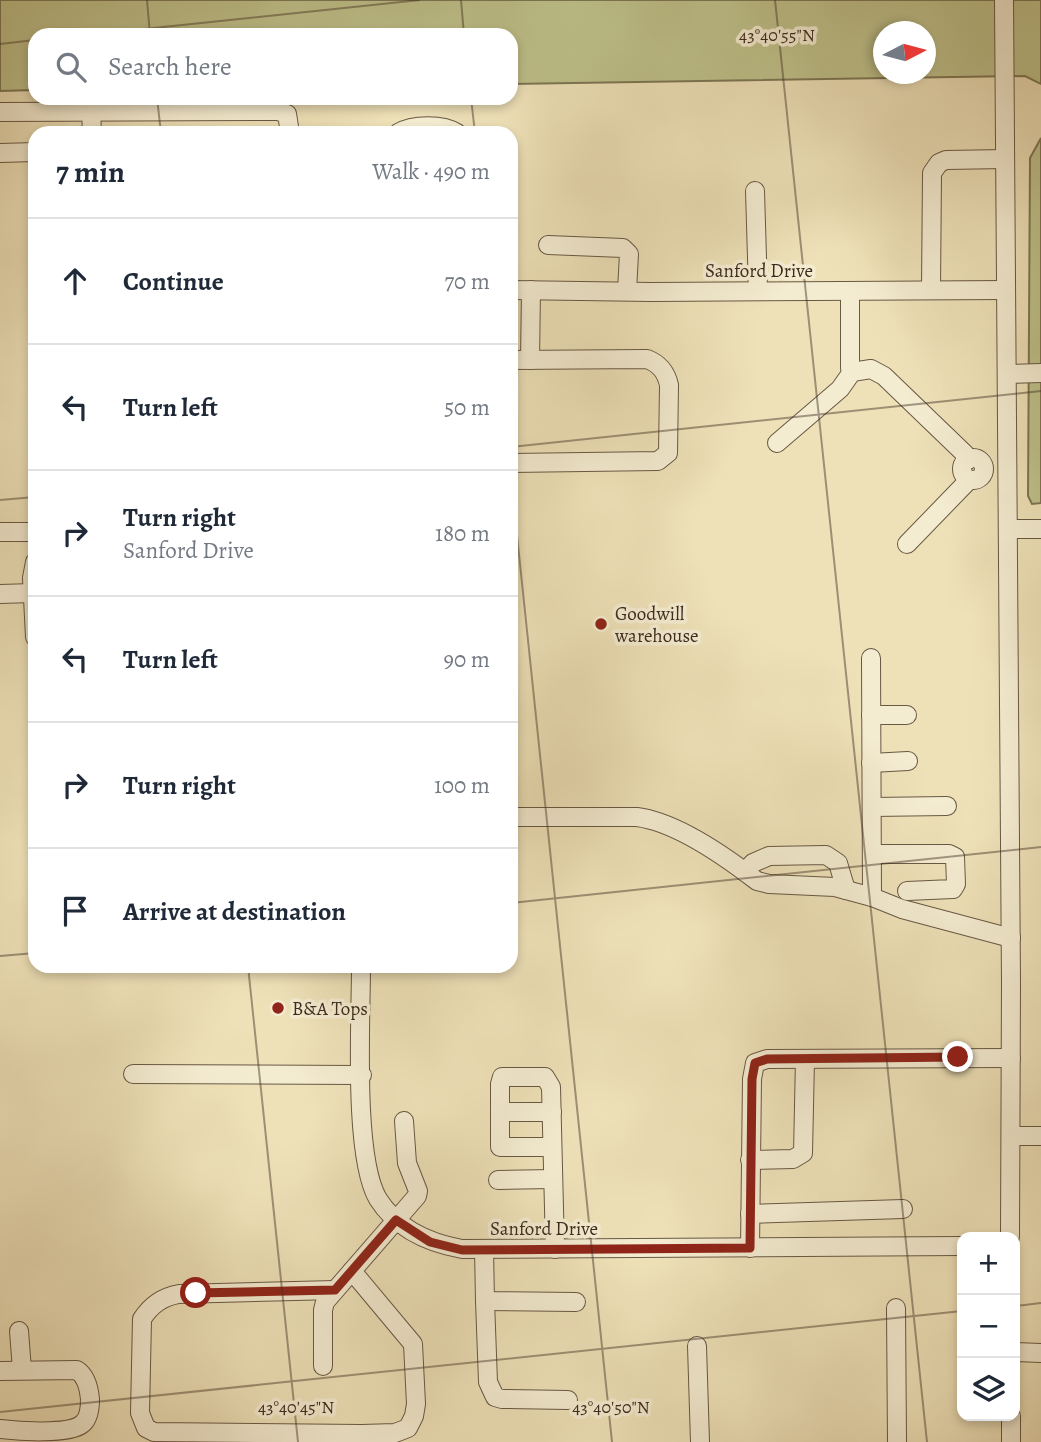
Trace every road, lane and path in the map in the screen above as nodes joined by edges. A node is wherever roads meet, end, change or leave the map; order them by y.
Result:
1 (1004, 0) edge
2 (91, 111) junction
3 (0, 112) edge
4 (92, 126) edge
5 (289, 126) edge
6 (28, 152) edge
7 (0, 153) edge
8 (1005, 159) junction
9 (755, 191) dead end
10 (548, 246) dead end
11 (518, 290) edge
12 (531, 290) junction
13 (850, 290) junction
14 (931, 290) junction
15 (1006, 290) junction
16 (758, 291) junction
17 (627, 292) junction
18 (518, 360) edge
19 (530, 360) junction
20 (852, 372) junction
21 (1041, 373) edge
22 (1007, 374) junction
23 (777, 443) dead end
24 (518, 463) edge
25 (1008, 470) junction
26 (976, 475) junction
27 (1008, 528) junction
28 (1041, 529) edge
29 (0, 532) edge
30 (28, 532) edge
31 (907, 544) dead end
32 (28, 593) edge
33 (0, 594) edge
34 (871, 658) dead end
35 (871, 715) junction
36 (907, 715) dead end
37 (908, 761) dead end
38 (871, 763) junction
39 (947, 806) dead end
40 (872, 807) junction
41 (518, 817) edge
42 (872, 854) junction
43 (745, 872) junction
44 (846, 890) junction
45 (907, 891) dead end
46 (872, 897) junction
47 (1011, 938) junction
48 (361, 973) edge
49 (1011, 1058) junction
50 (805, 1059) junction
51 (133, 1074) dead end
52 (362, 1075) junction
53 (500, 1112) junction
54 (552, 1112) junction
55 (404, 1121) dead end
56 (1011, 1136) junction
57 (1041, 1136) edge
58 (552, 1147) junction
59 (750, 1160) junction
60 (553, 1179) junction
61 (498, 1181) dead end
62 (903, 1209) dead end
63 (750, 1214) junction
64 (396, 1220) junction
65 (1010, 1232) edge
66 (957, 1246) edge
67 (750, 1248) junction
68 (484, 1249) junction
69 (555, 1249) junction
70 (352, 1271) junction
71 (335, 1290) junction
72 (485, 1301) junction
73 (576, 1302) dead end
74 (896, 1308) dead end
75 (19, 1331) dead end
76 (697, 1346) dead end
77 (1020, 1352) edge
78 (1041, 1353) edge
79 (323, 1366) dead end
80 (22, 1370) junction
81 (0, 1371) edge
82 (568, 1400) dead end
83 (1011, 1421) edge
84 (0, 1429) edge
85 (701, 1442) edge
86 (897, 1442) edge
87 (1011, 1442) edge

1 - 8 street
2 - 3 street
2 - 4 street
2 - 5 street
6 - 7 street
8 - 14 street
8 - 15 street
9 - 16 street
10 - 17 street
11 - 12 street, Sanford Drive
12 - 17 street, Sanford Drive
12 - 19 street
13 - 14 street, Sanford Drive
13 - 16 street, Sanford Drive
13 - 20 street
14 - 15 street, Sanford Drive
15 - 22 street
16 - 17 street, Sanford Drive
18 - 19 street
19 - 24 street
20 - 23 street
20 - 26 street
21 - 22 street
22 - 25 street
25 - 26 street
25 - 27 street
26 - 31 street
27 - 28 street
27 - 47 street
29 - 30 street
32 - 33 street
34 - 35 street
35 - 36 street
35 - 38 street
37 - 38 street
38 - 40 street
39 - 40 street
40 - 42 street
41 - 43 street
42 - 45 street
42 - 46 street
43 - 44 street
43 - 44 street
44 - 46 street
46 - 47 street
47 - 49 street
48 - 52 street, Sanford Drive
49 - 50 street
49 - 56 street
50 - 59 street
50 - 59 street
51 - 52 street
52 - 64 street, Sanford Drive
53 - 54 street
53 - 54 street
53 - 58 street
54 - 58 street
55 - 64 street
56 - 57 street
56 - 65 street
58 - 60 street
59 - 63 street
60 - 61 street
60 - 69 street
62 - 63 street
63 - 67 street
64 - 68 street, Sanford Drive
64 - 70 street
66 - 67 street, Sanford Drive
67 - 69 street, Sanford Drive
68 - 69 street, Sanford Drive
68 - 72 street
70 - 71 street
70 - 71 street
71 - 79 street
72 - 73 street
72 - 82 street
74 - 86 street
75 - 80 street
76 - 85 street
77 - 78 street
80 - 81 street
80 - 84 street
83 - 87 street

